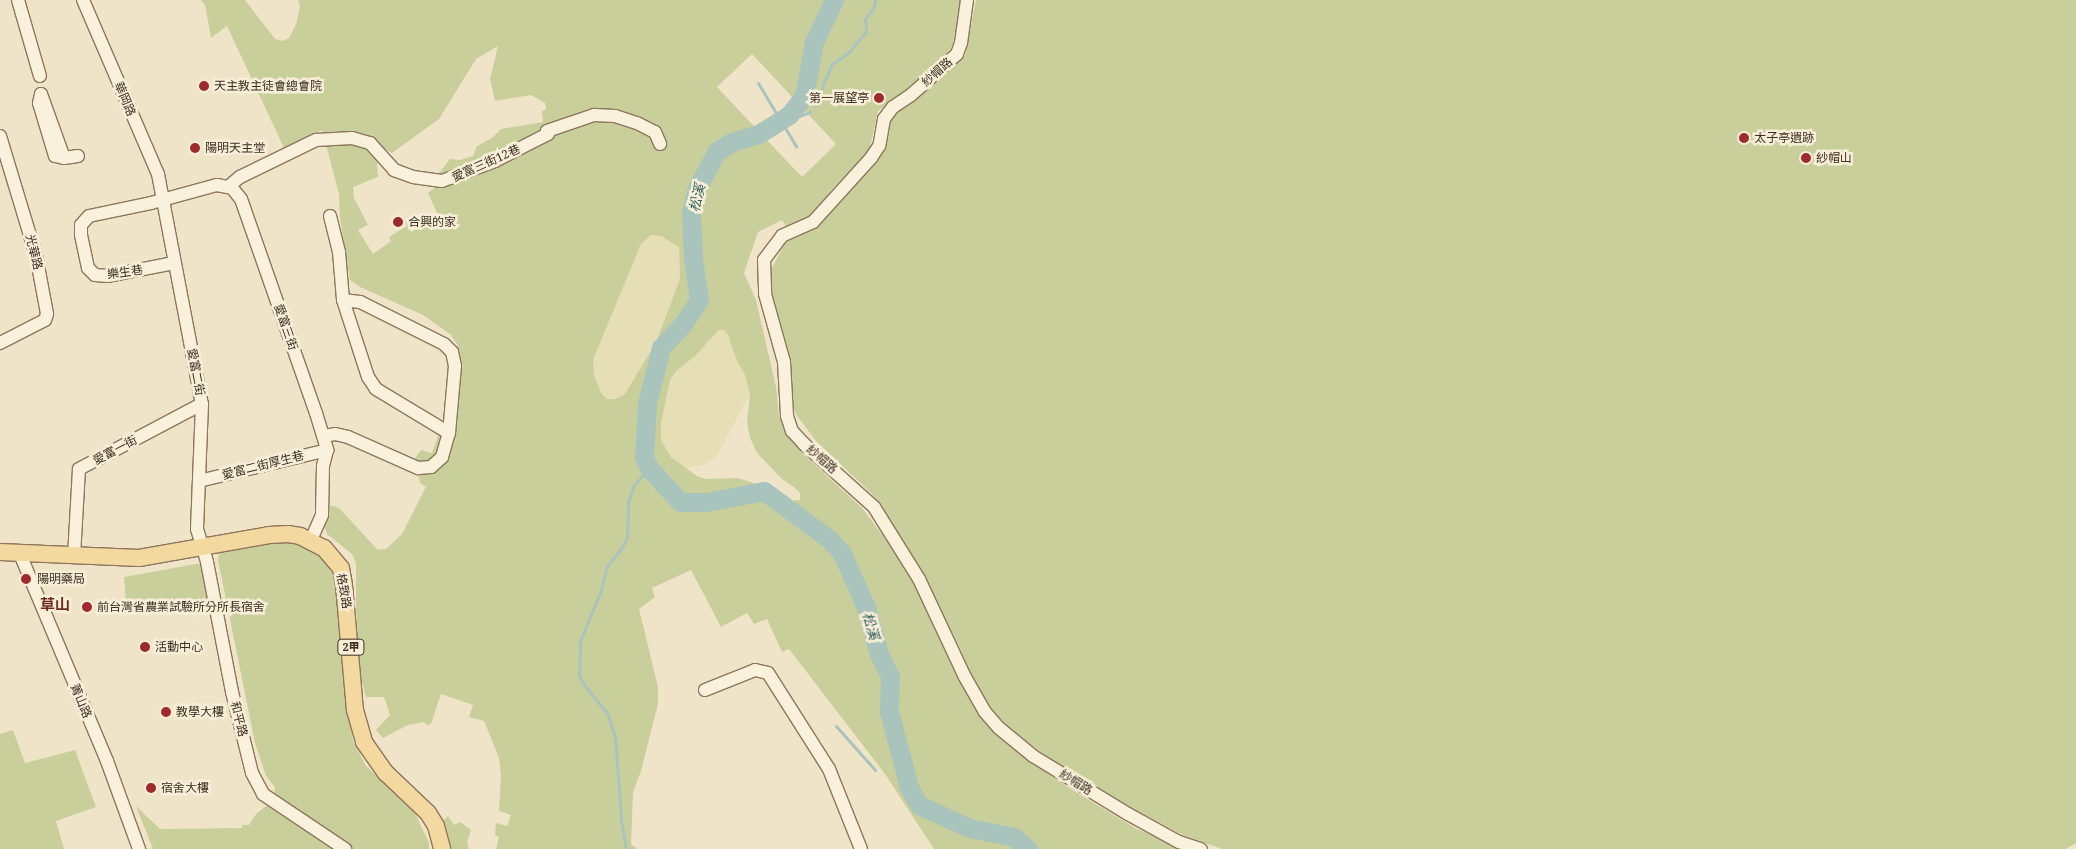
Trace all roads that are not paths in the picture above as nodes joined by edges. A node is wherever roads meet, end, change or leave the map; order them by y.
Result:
1 (18, 0) edge
2 (83, 0) edge
3 (967, 0) edge
4 (40, 76) dead end
5 (0, 136) edge
6 (660, 144) dead end
7 (78, 156) dead end
8 (64, 158) dead end
9 (228, 186) junction
10 (162, 200) junction
11 (330, 216) dead end
12 (174, 264) junction
13 (343, 300) junction
14 (0, 344) edge
15 (202, 404) junction
16 (449, 433) junction
17 (324, 436) junction
18 (327, 450) junction
19 (198, 481) junction
20 (311, 540) junction
21 (202, 546) junction
22 (0, 552) edge
23 (20, 554) junction
24 (74, 556) junction
25 (705, 690) dead end
26 (139, 849) edge
27 (344, 849) edge
28 (442, 849) edge
29 (861, 849) edge
30 (1201, 849) edge

1 - 4 street
2 - 10 street, 華岡路
3 - 30 street, 紗帽路
5 - 14 street, 光華路
6 - 9 street, 愛富三街12巷
7 - 8 street
9 - 10 street
9 - 17 street, 愛富三街
10 - 12 street, 愛富二街
10 - 12 street, 樂生巷
11 - 13 street
12 - 15 street, 愛富二街
13 - 16 street
13 - 16 street
15 - 19 street, 愛富二街
15 - 24 street, 愛富一街
16 - 17 street
17 - 18 street, 愛富三街
18 - 19 street, 愛富二街厚生巷
18 - 20 street, 愛富三街
19 - 21 street, 愛富二街
20 - 21 main road, 格致路 / 2甲
20 - 28 main road, 格致路 / 2甲
21 - 24 main road, 格致路 / 2甲
21 - 27 street, 和平路
22 - 23 main road, 格致路 / 2甲
23 - 24 main road, 格致路 / 2甲
23 - 26 street, 菁山路
25 - 29 street

